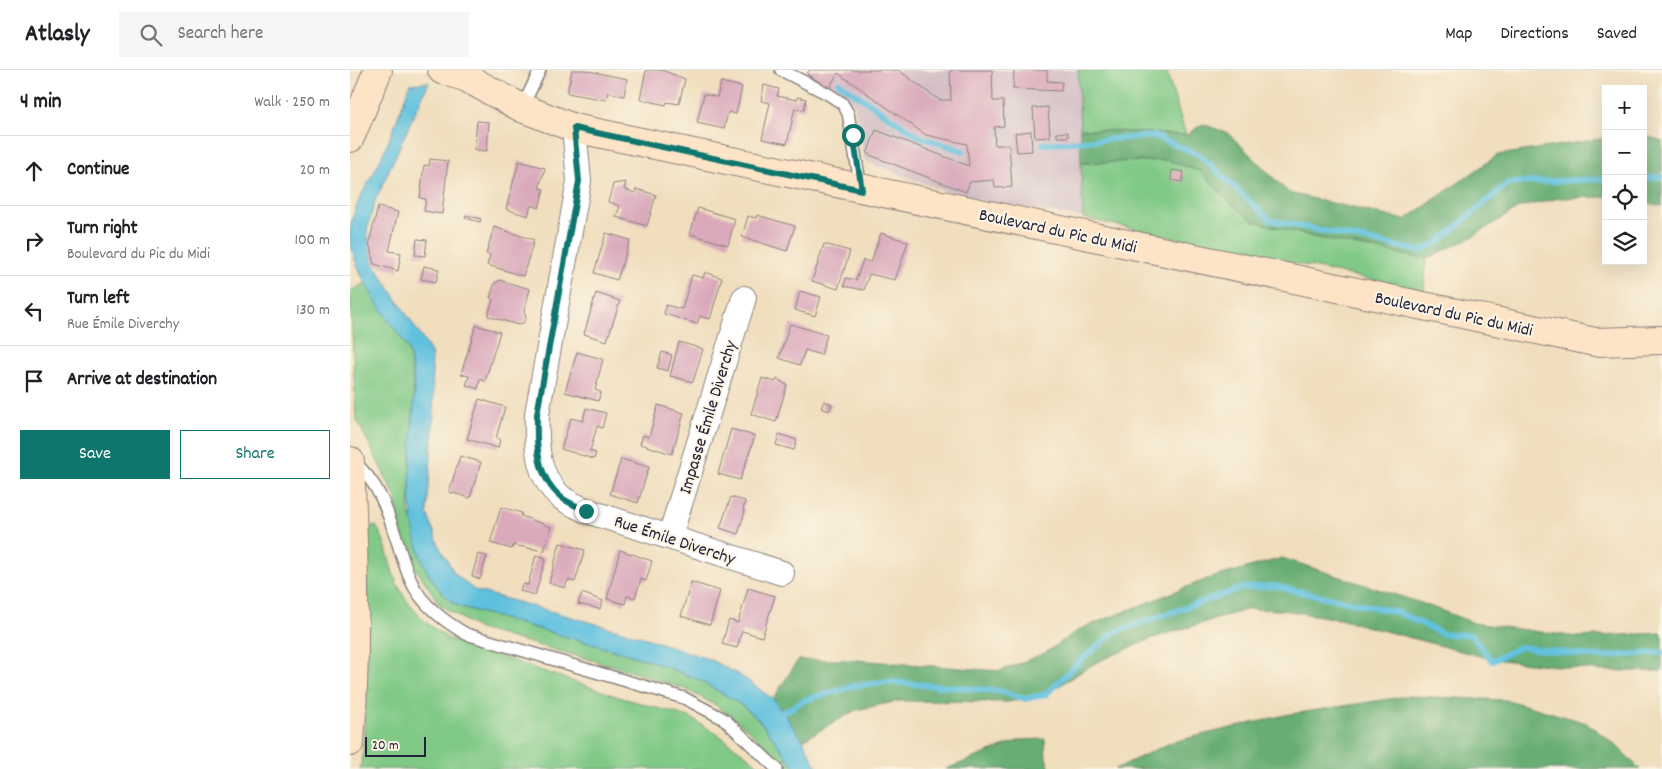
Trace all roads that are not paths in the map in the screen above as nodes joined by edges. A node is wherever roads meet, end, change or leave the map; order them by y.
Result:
1 (378, 70) edge
2 (540, 70) edge
3 (781, 70) edge
4 (455, 72) edge
5 (522, 108) junction
6 (574, 128) junction
7 (350, 129) edge
8 (862, 190) junction
9 (744, 298) dead end
10 (1662, 340) edge
11 (350, 460) edge
12 (670, 536) junction
13 (782, 573) dead end
14 (350, 742) edge
15 (776, 769) edge

1 - 7 main road
2 - 5 lane
3 - 8 lane
4 - 5 main road, Boulevard du Pic du Midi
5 - 6 main road, Boulevard du Pic du Midi
6 - 8 main road, Boulevard du Pic du Midi
6 - 12 street, Rue Émile Diverchy
8 - 10 main road, Boulevard du Pic du Midi
9 - 12 street, Impasse Émile Diverchy
11 - 14 main road
11 - 15 lane
12 - 13 street, Rue Émile Diverchy

